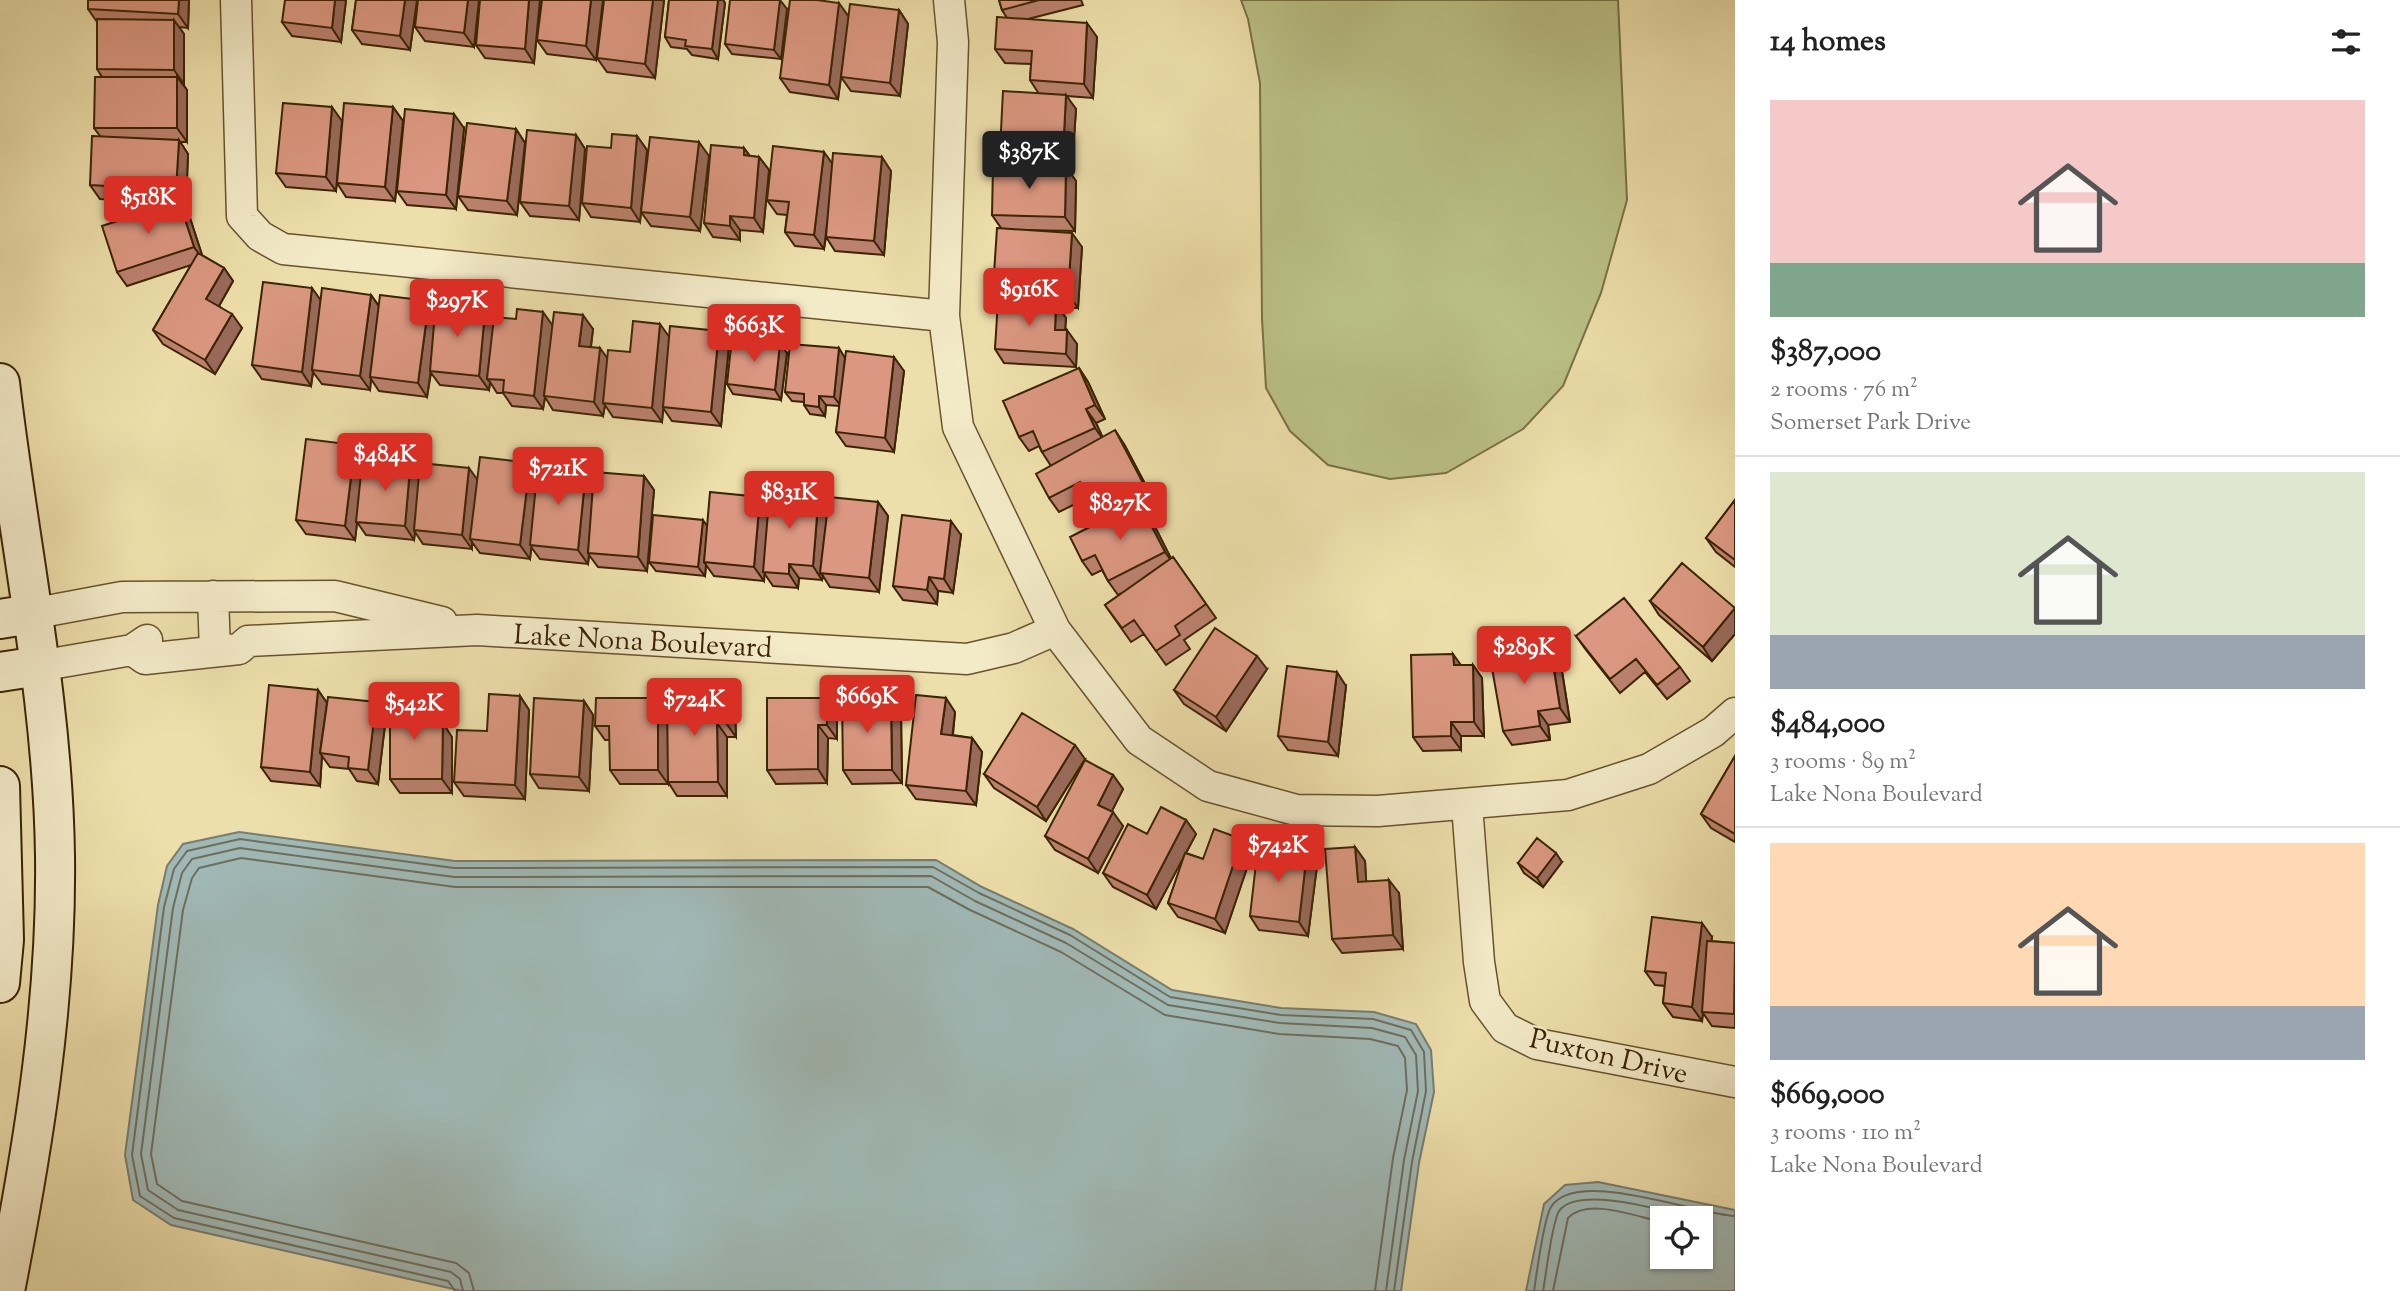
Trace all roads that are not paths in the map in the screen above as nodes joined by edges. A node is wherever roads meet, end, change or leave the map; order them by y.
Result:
1 (236, 0) edge
2 (949, 0) edge
3 (944, 316) junction
4 (0, 383) edge
5 (213, 596) junction
6 (16, 616) edge
7 (477, 630) junction
8 (1055, 630) junction
9 (215, 643) junction
10 (39, 666) junction
11 (0, 672) edge
12 (1735, 713) edge
13 (0, 786) edge
14 (1467, 805) junction
15 (0, 984) edge
16 (1735, 1082) edge
17 (5, 1291) edge

1 - 3 street
2 - 3 street
3 - 8 street
4 - 6 street
5 - 6 street, Lake Nona Boulevard
5 - 7 street, Lake Nona Boulevard
5 - 9 street
6 - 10 street
7 - 8 street, Lake Nona Boulevard
7 - 9 street, Lake Nona Boulevard
8 - 14 street
9 - 10 street, Lake Nona Boulevard
10 - 11 street, Lake Nona Boulevard
10 - 17 street
12 - 14 street
13 - 15 street
14 - 16 street, Puxton Drive

